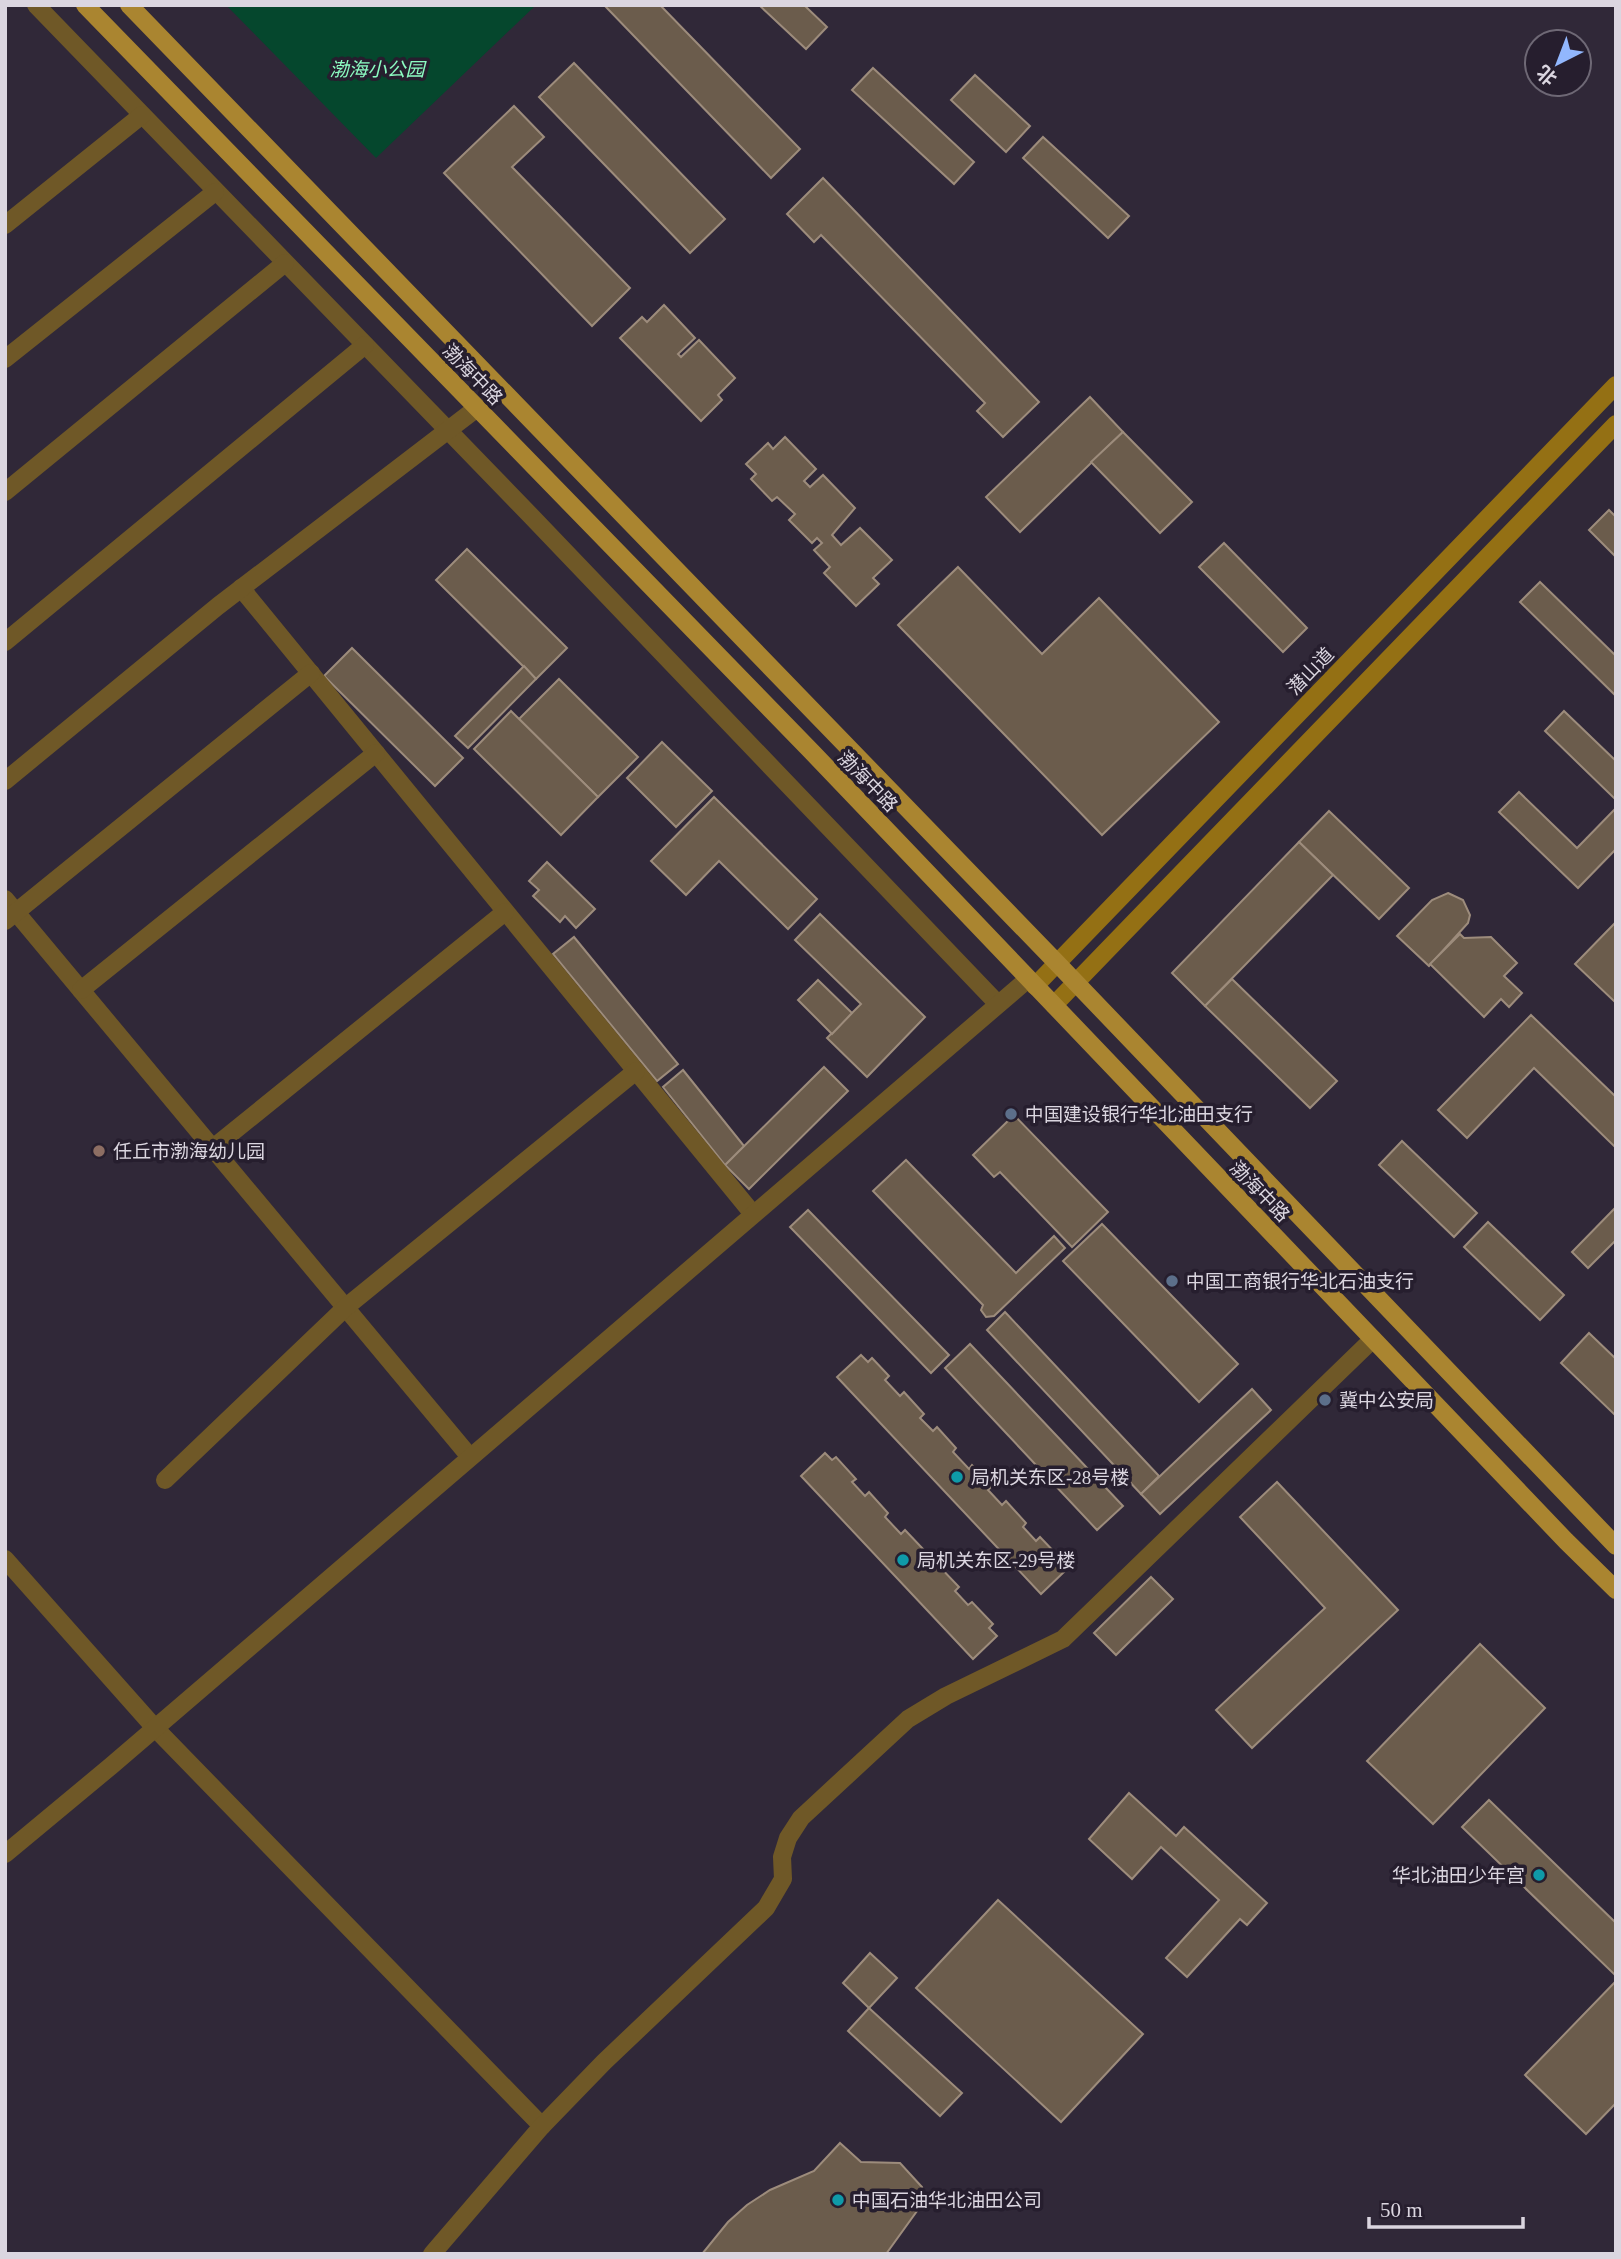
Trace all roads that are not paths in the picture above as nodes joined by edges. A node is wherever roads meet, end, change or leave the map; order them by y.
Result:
1 (36, 5) edge
2 (85, 5) edge
3 (129, 5) edge
4 (142, 115) junction
5 (215, 192) junction
6 (5, 225) edge
7 (285, 264) junction
8 (365, 345) junction
9 (5, 359) edge
10 (1616, 385) edge
11 (477, 408) junction
12 (1616, 424) edge
13 (448, 430) junction
14 (5, 492) edge
15 (241, 588) junction
16 (5, 642) edge
17 (311, 673) junction
18 (376, 753) junction
19 (5, 780) edge
20 (9, 911) edge
21 (505, 912) junction
22 (1057, 963) junction
23 (1032, 982) junction
24 (1076, 983) junction
25 (81, 990) junction
26 (998, 1004) junction
27 (1054, 1005) junction
28 (636, 1071) junction
29 (213, 1148) junction
30 (753, 1214) junction
31 (346, 1307) junction
32 (1373, 1339) junction
33 (470, 1457) junction
34 (165, 1480) dead end
35 (1616, 1546) edge
36 (5, 1559) edge
37 (1616, 1590) edge
38 (155, 1728) junction
39 (5, 1854) edge
40 (542, 2126) junction
41 (432, 2254) edge

1 - 4 street
2 - 11 main road, 渤海中路
3 - 22 main road, 渤海中路
4 - 5 street
4 - 6 street
5 - 7 street
5 - 9 street
7 - 8 street
7 - 14 street
8 - 13 street
8 - 16 street
10 - 22 main road, 潜山道
11 - 13 street
11 - 23 main road, 渤海中路
12 - 24 main road
13 - 15 street
13 - 26 street
15 - 17 street
15 - 19 street
17 - 18 street
17 - 20 street
18 - 21 street
18 - 25 street
20 - 25 street
21 - 28 street
21 - 29 street
22 - 23 main road, 潜山道
22 - 24 main road, 渤海中路
23 - 26 street
23 - 27 main road, 渤海中路
24 - 27 main road
24 - 35 main road, 渤海中路
25 - 29 street
26 - 30 street
27 - 32 main road, 渤海中路
28 - 30 street
28 - 31 street
29 - 31 street
30 - 33 street
31 - 33 street
31 - 34 street
32 - 37 main road, 渤海中路
32 - 40 street
33 - 38 street
36 - 38 street
38 - 39 street
38 - 40 street
40 - 41 street

